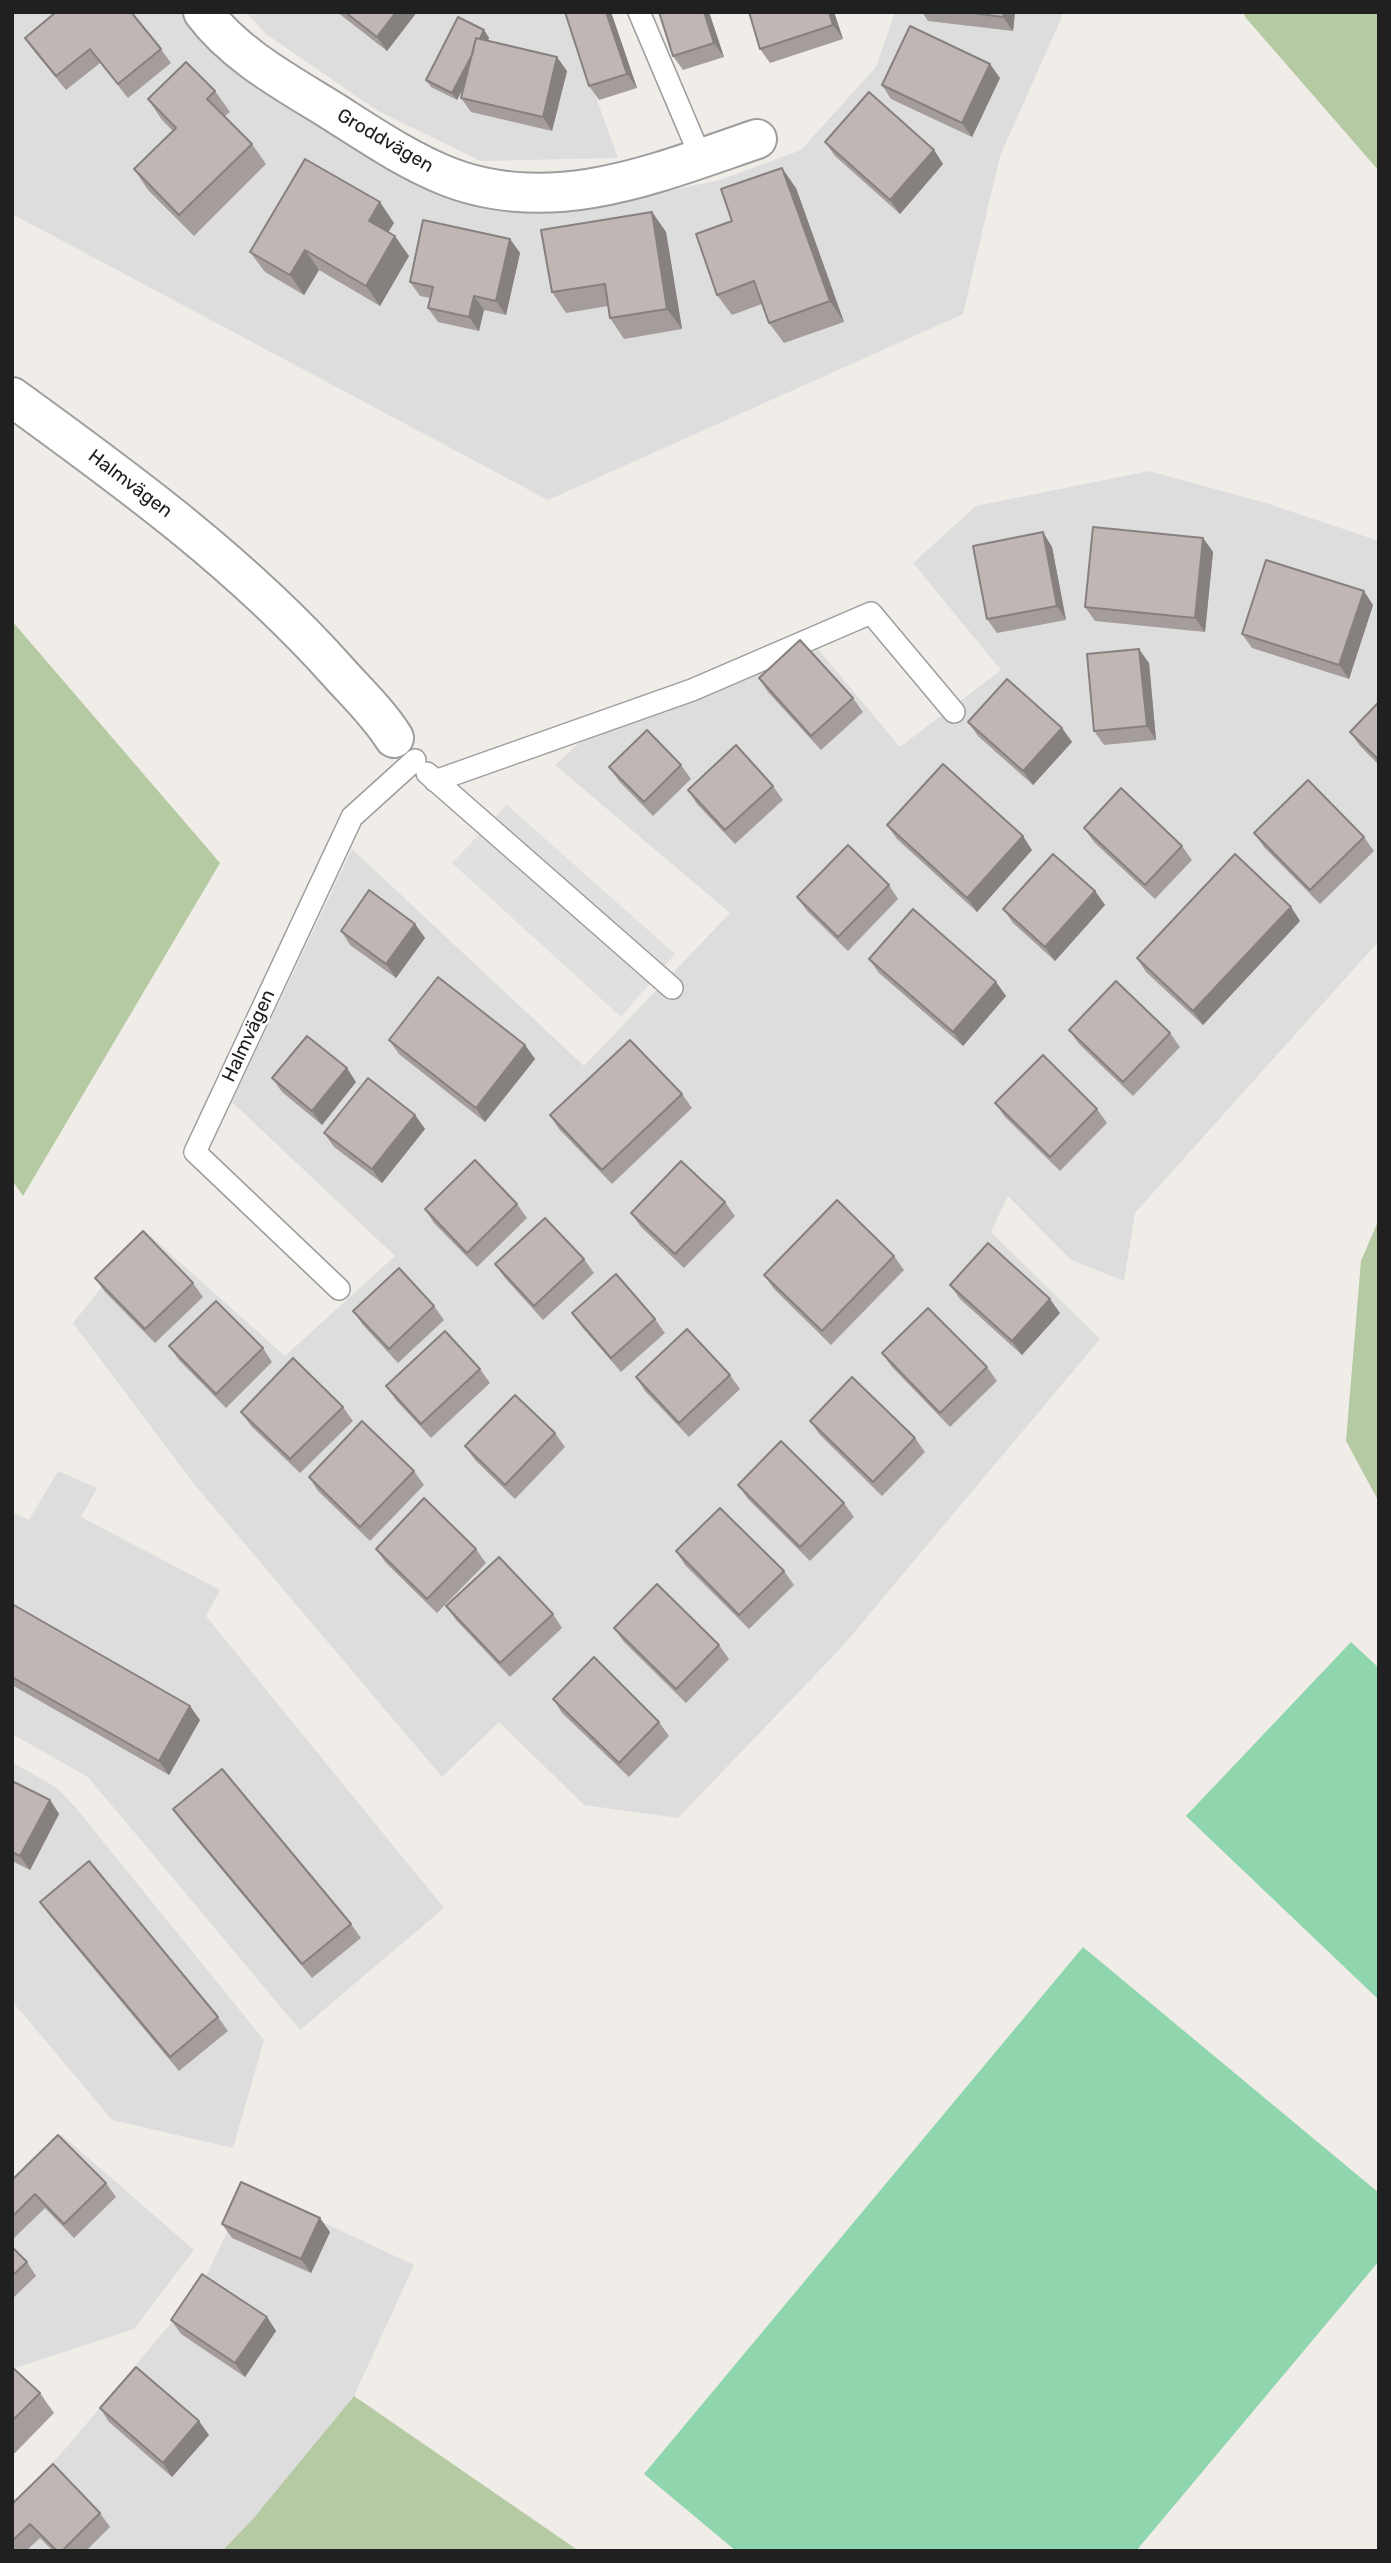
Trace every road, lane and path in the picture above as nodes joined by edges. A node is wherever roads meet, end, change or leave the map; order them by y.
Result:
1 (203, 12) edge
2 (639, 12) edge
3 (757, 139) dead end
4 (701, 158) junction
5 (12, 397) edge
6 (954, 712) dead end
7 (404, 749) junction
8 (435, 781) junction
9 (672, 988) dead end
10 (340, 1289) dead end

1 - 4 street, Groddvägen
2 - 4 lane
3 - 4 street, Groddvägen
5 - 7 street, Halmvägen
6 - 8 lane
7 - 8 lane, Halmvägen
7 - 10 lane, Halmvägen
8 - 9 lane, Halmvägen

